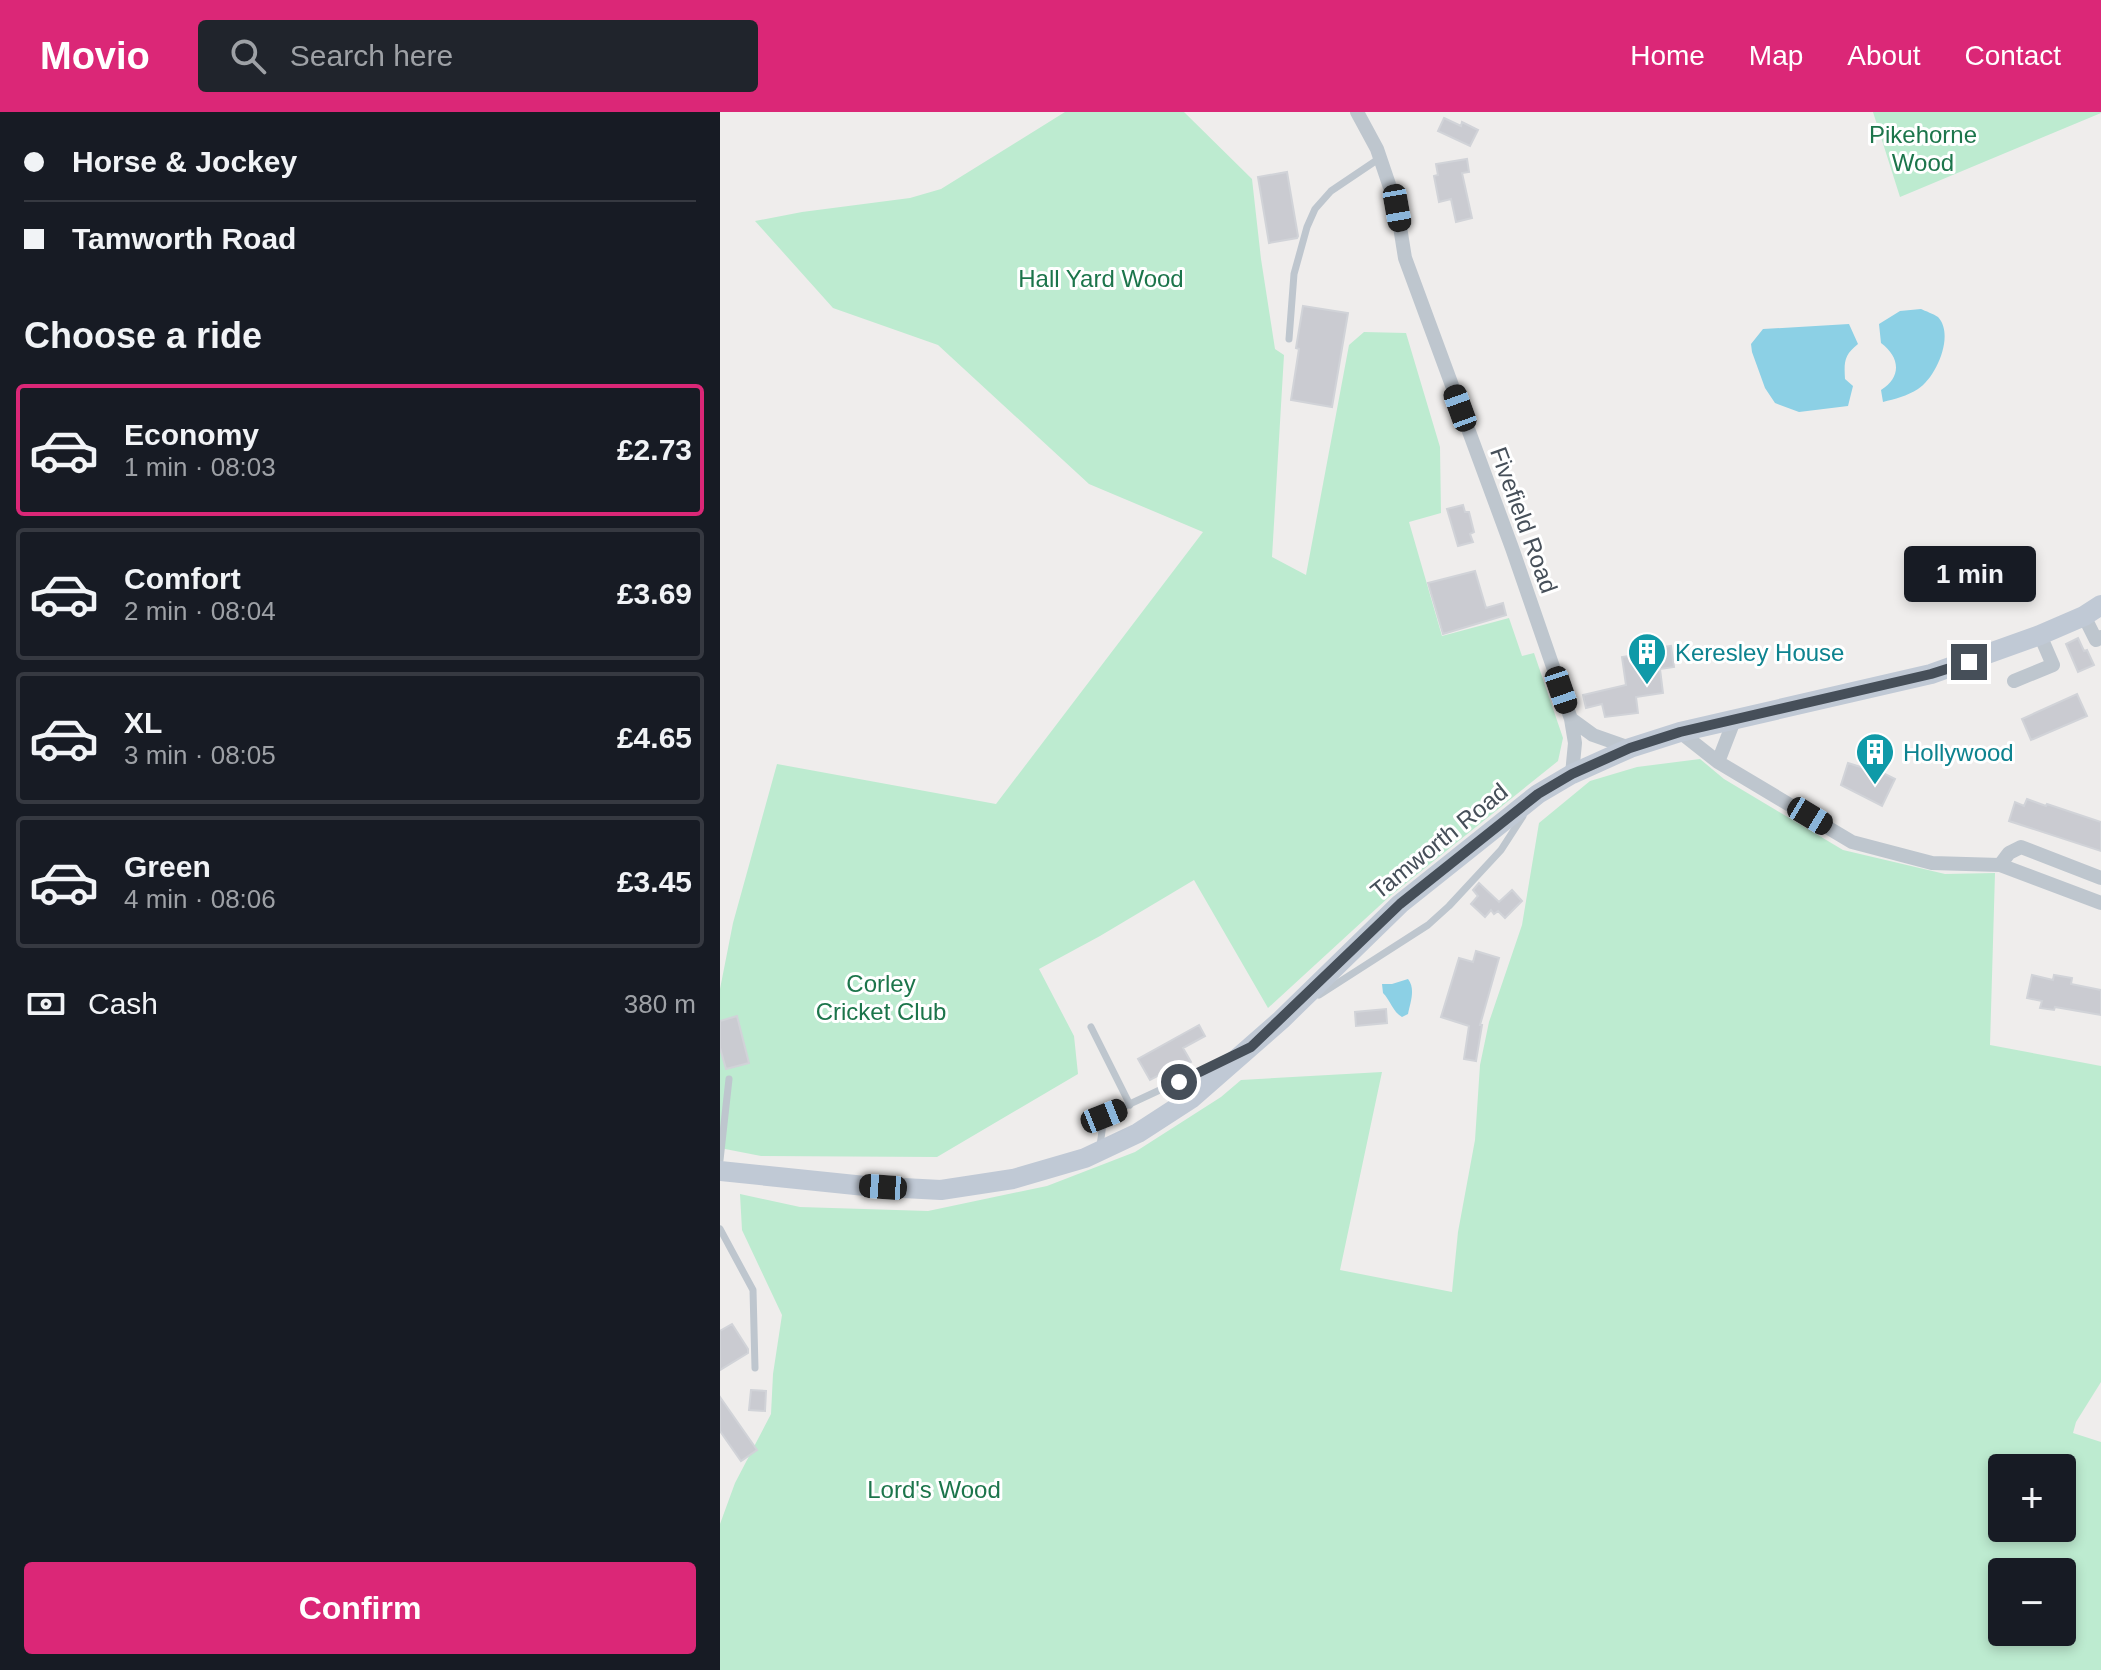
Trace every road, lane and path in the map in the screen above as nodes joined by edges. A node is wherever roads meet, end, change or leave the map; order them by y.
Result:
1 (1357, 112) edge
2 (1380, 158) junction
3 (1289, 339) dead end
4 (2092, 610) edge
5 (2040, 635) junction
6 (2101, 637) edge
7 (2014, 681) dead end
8 (1735, 718) junction
9 (1571, 719) junction
10 (1680, 732) junction
11 (1630, 748) junction
12 (1718, 762) junction
13 (1572, 774) junction
14 (1538, 794) junction
15 (2000, 865) junction
16 (2101, 878) edge
17 (2101, 903) edge
18 (1281, 1020) junction
19 (1091, 1027) dead end
20 (1251, 1047) junction
21 (729, 1079) dead end
22 (1130, 1105) junction
23 (1099, 1152) junction
24 (720, 1160) edge
25 (720, 1171) edge
26 (720, 1229) edge
27 (755, 1368) dead end

1 - 2 street, Fivefield Road
2 - 3 lane
2 - 9 street, Fivefield Road
4 - 5 main road, Tamworth Road
4 - 6 street
5 - 7 street
5 - 8 main road, Tamworth Road
8 - 10 main road, Tamworth Road
8 - 12 street
9 - 11 street
9 - 13 street, Fivefield Road
10 - 11 main road, Tamworth Road
10 - 12 street
11 - 13 main road, Tamworth Road
12 - 15 street
13 - 14 main road, Tamworth Road
14 - 18 main road, Tamworth Road
14 - 18 lane
15 - 16 street
15 - 17 street
18 - 20 main road, Tamworth Road
19 - 22 lane
20 - 22 lane
20 - 23 main road, Tamworth Road
21 - 24 lane
22 - 23 lane
23 - 25 main road, Tamworth Road
26 - 27 lane

